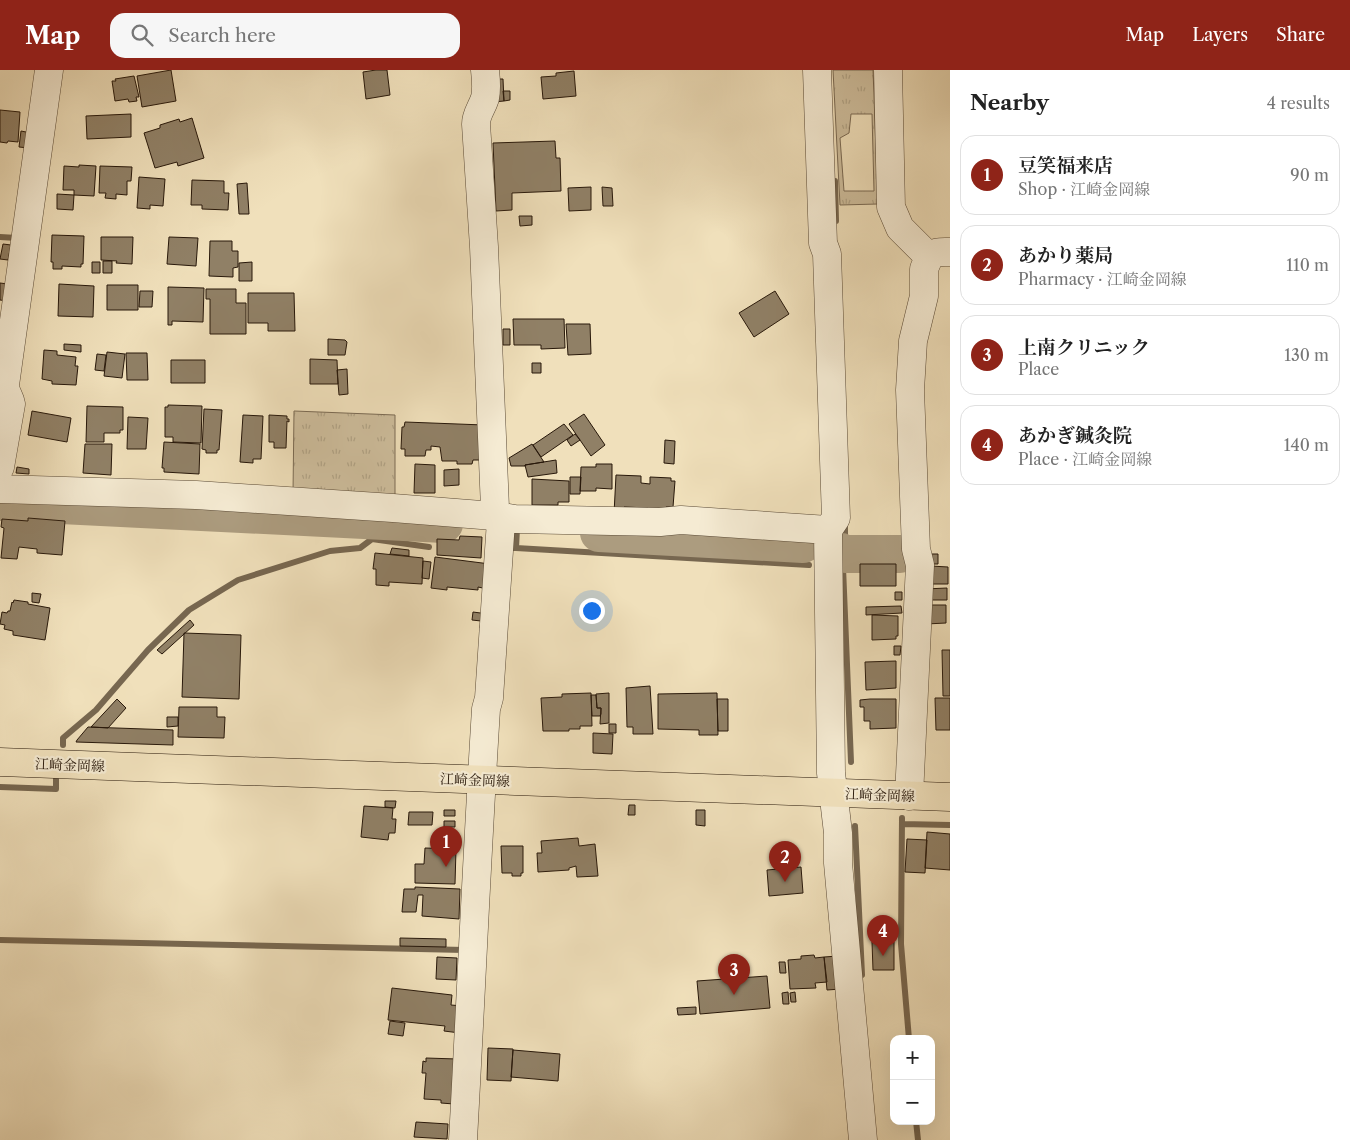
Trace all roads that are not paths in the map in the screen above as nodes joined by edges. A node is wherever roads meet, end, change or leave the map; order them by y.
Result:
1 (49, 70) edge
2 (485, 70) edge
3 (817, 70) edge
4 (888, 70) edge
5 (931, 253) edge
6 (0, 467) edge
7 (0, 489) edge
8 (500, 524) junction
9 (828, 530) junction
10 (0, 762) edge
11 (481, 780) junction
12 (833, 793) junction
13 (909, 796) junction
14 (950, 797) edge
15 (463, 1140) edge
16 (863, 1140) edge

1 - 6 street
2 - 8 street
3 - 9 street
4 - 5 street
5 - 13 street
7 - 8 street
8 - 9 street
8 - 11 street
9 - 12 street
10 - 11 main road, 江崎金岡線
11 - 12 main road, 江崎金岡線
11 - 15 street
12 - 13 main road, 江崎金岡線
12 - 16 street
13 - 14 main road, 江崎金岡線

